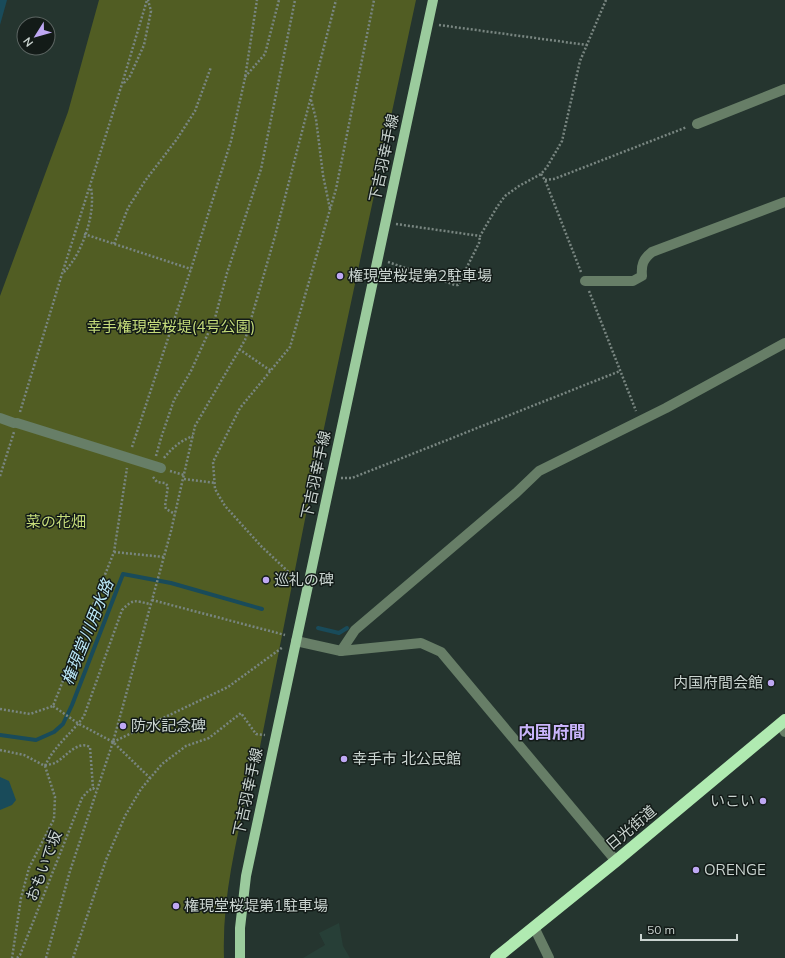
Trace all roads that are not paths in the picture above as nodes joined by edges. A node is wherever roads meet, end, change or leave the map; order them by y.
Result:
1 (434, 0) edge
2 (785, 89) edge
3 (697, 124) road end
4 (785, 202) edge
5 (585, 281) road end
6 (785, 343) edge
7 (0, 418) edge
8 (158, 467) road end
9 (296, 641) junction
10 (341, 650) junction
11 (783, 725) edge
12 (616, 861) junction
13 (534, 927) junction
14 (240, 958) edge
15 (496, 958) edge
16 (549, 958) edge

1 - 9 main road, 下吉羽幸手線
2 - 3 street
4 - 5 street
6 - 10 street
7 - 8 street
9 - 10 street
9 - 14 main road, 下吉羽幸手線
10 - 12 street
11 - 12 highway, 日光街道
12 - 13 highway, 日光街道
13 - 15 highway, 日光街道
13 - 16 street

